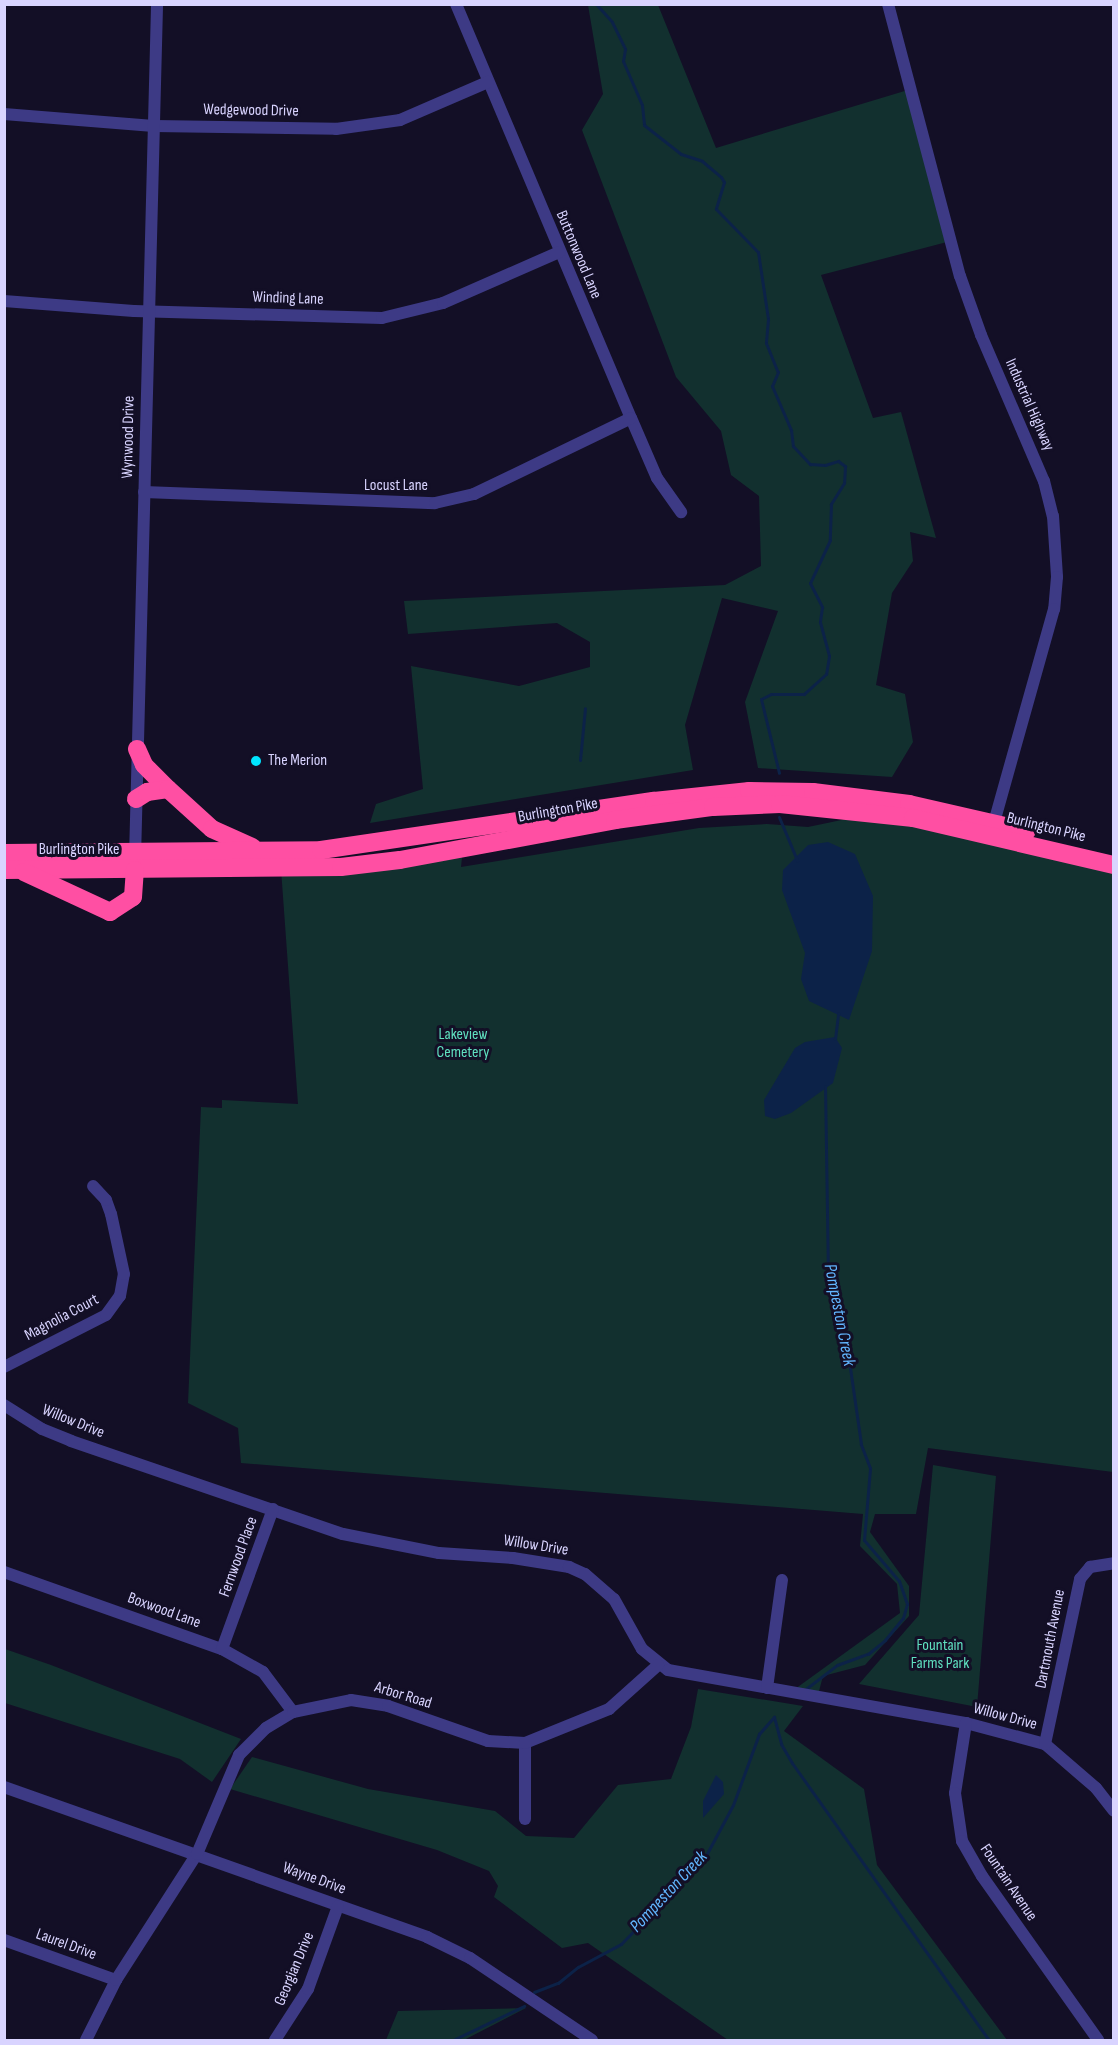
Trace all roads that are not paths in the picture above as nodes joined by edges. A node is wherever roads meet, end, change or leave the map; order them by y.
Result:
1 (157, 4) edge
2 (456, 4) edge
3 (888, 4) edge
4 (488, 82) junction
5 (4, 114) edge
6 (154, 126) junction
7 (559, 252) junction
8 (4, 301) edge
9 (149, 311) junction
10 (631, 418) junction
11 (144, 492) junction
12 (681, 512) dead end
13 (137, 749) junction
14 (168, 789) junction
15 (136, 799) junction
16 (994, 822) junction
17 (262, 850) junction
18 (1113, 852) edge
19 (8, 859) edge
20 (135, 861) junction
21 (1113, 865) edge
22 (93, 1186) dead end
23 (4, 1366) edge
24 (4, 1406) edge
25 (273, 1509) junction
26 (1113, 1563) edge
27 (4, 1572) edge
28 (782, 1580) dead end
29 (222, 1649) junction
30 (658, 1665) junction
31 (767, 1688) junction
32 (293, 1712) junction
33 (966, 1723) junction
34 (525, 1743) junction
35 (1045, 1744) junction
36 (4, 1787) edge
37 (1113, 1811) edge
38 (525, 1819) dead end
39 (197, 1854) junction
40 (338, 1906) junction
41 (4, 1940) edge
42 (116, 1980) junction
43 (576, 2036) edge
44 (86, 2040) edge
45 (275, 2040) edge
46 (592, 2040) edge
47 (1098, 2040) edge

1 - 6 street, Wynwood Drive
2 - 4 street, Buttonwood Lane
3 - 16 street, Industrial Highway
4 - 6 street, Wedgewood Drive
4 - 7 street, Buttonwood Lane
5 - 6 street, Wedgewood Drive
6 - 9 street, Wynwood Drive
7 - 9 street, Winding Lane
7 - 10 street, Buttonwood Lane
8 - 9 street, Winding Lane
9 - 11 street, Wynwood Drive
10 - 11 street, Locust Lane
10 - 12 street, Buttonwood Lane
11 - 13 street, Wynwood Drive
13 - 14 highway
13 - 15 street, Wynwood Drive
14 - 15 highway
14 - 17 highway
15 - 20 street, Wynwood Drive
16 - 17 highway, Burlington Pike
16 - 18 highway, Burlington Pike
17 - 20 highway, Burlington Pike
19 - 20 highway, Burlington Pike
19 - 20 highway
20 - 21 highway, Burlington Pike
22 - 23 street, Magnolia Court
24 - 25 street, Willow Drive
25 - 29 street, Fernwood Place
25 - 30 street, Willow Drive
26 - 35 street, Dartmouth Avenue
27 - 29 street, Boxwood Lane
28 - 31 street
29 - 32 street, Boxwood Lane
30 - 31 street, Willow Drive
30 - 34 street, Arbor Road
31 - 33 street, Willow Drive
32 - 34 street, Arbor Road
32 - 39 street, Arbor Road
33 - 35 street, Willow Drive
33 - 47 street, Fountain Avenue
34 - 38 street
35 - 37 street, Willow Drive
36 - 39 street, Wayne Drive
39 - 40 street, Wayne Drive
39 - 42 street, Arbor Road
40 - 43 street, Wayne Drive
40 - 45 street, Georgian Drive
41 - 42 street, Laurel Drive
42 - 44 street, Arbor Road
43 - 46 street, Wayne Drive

